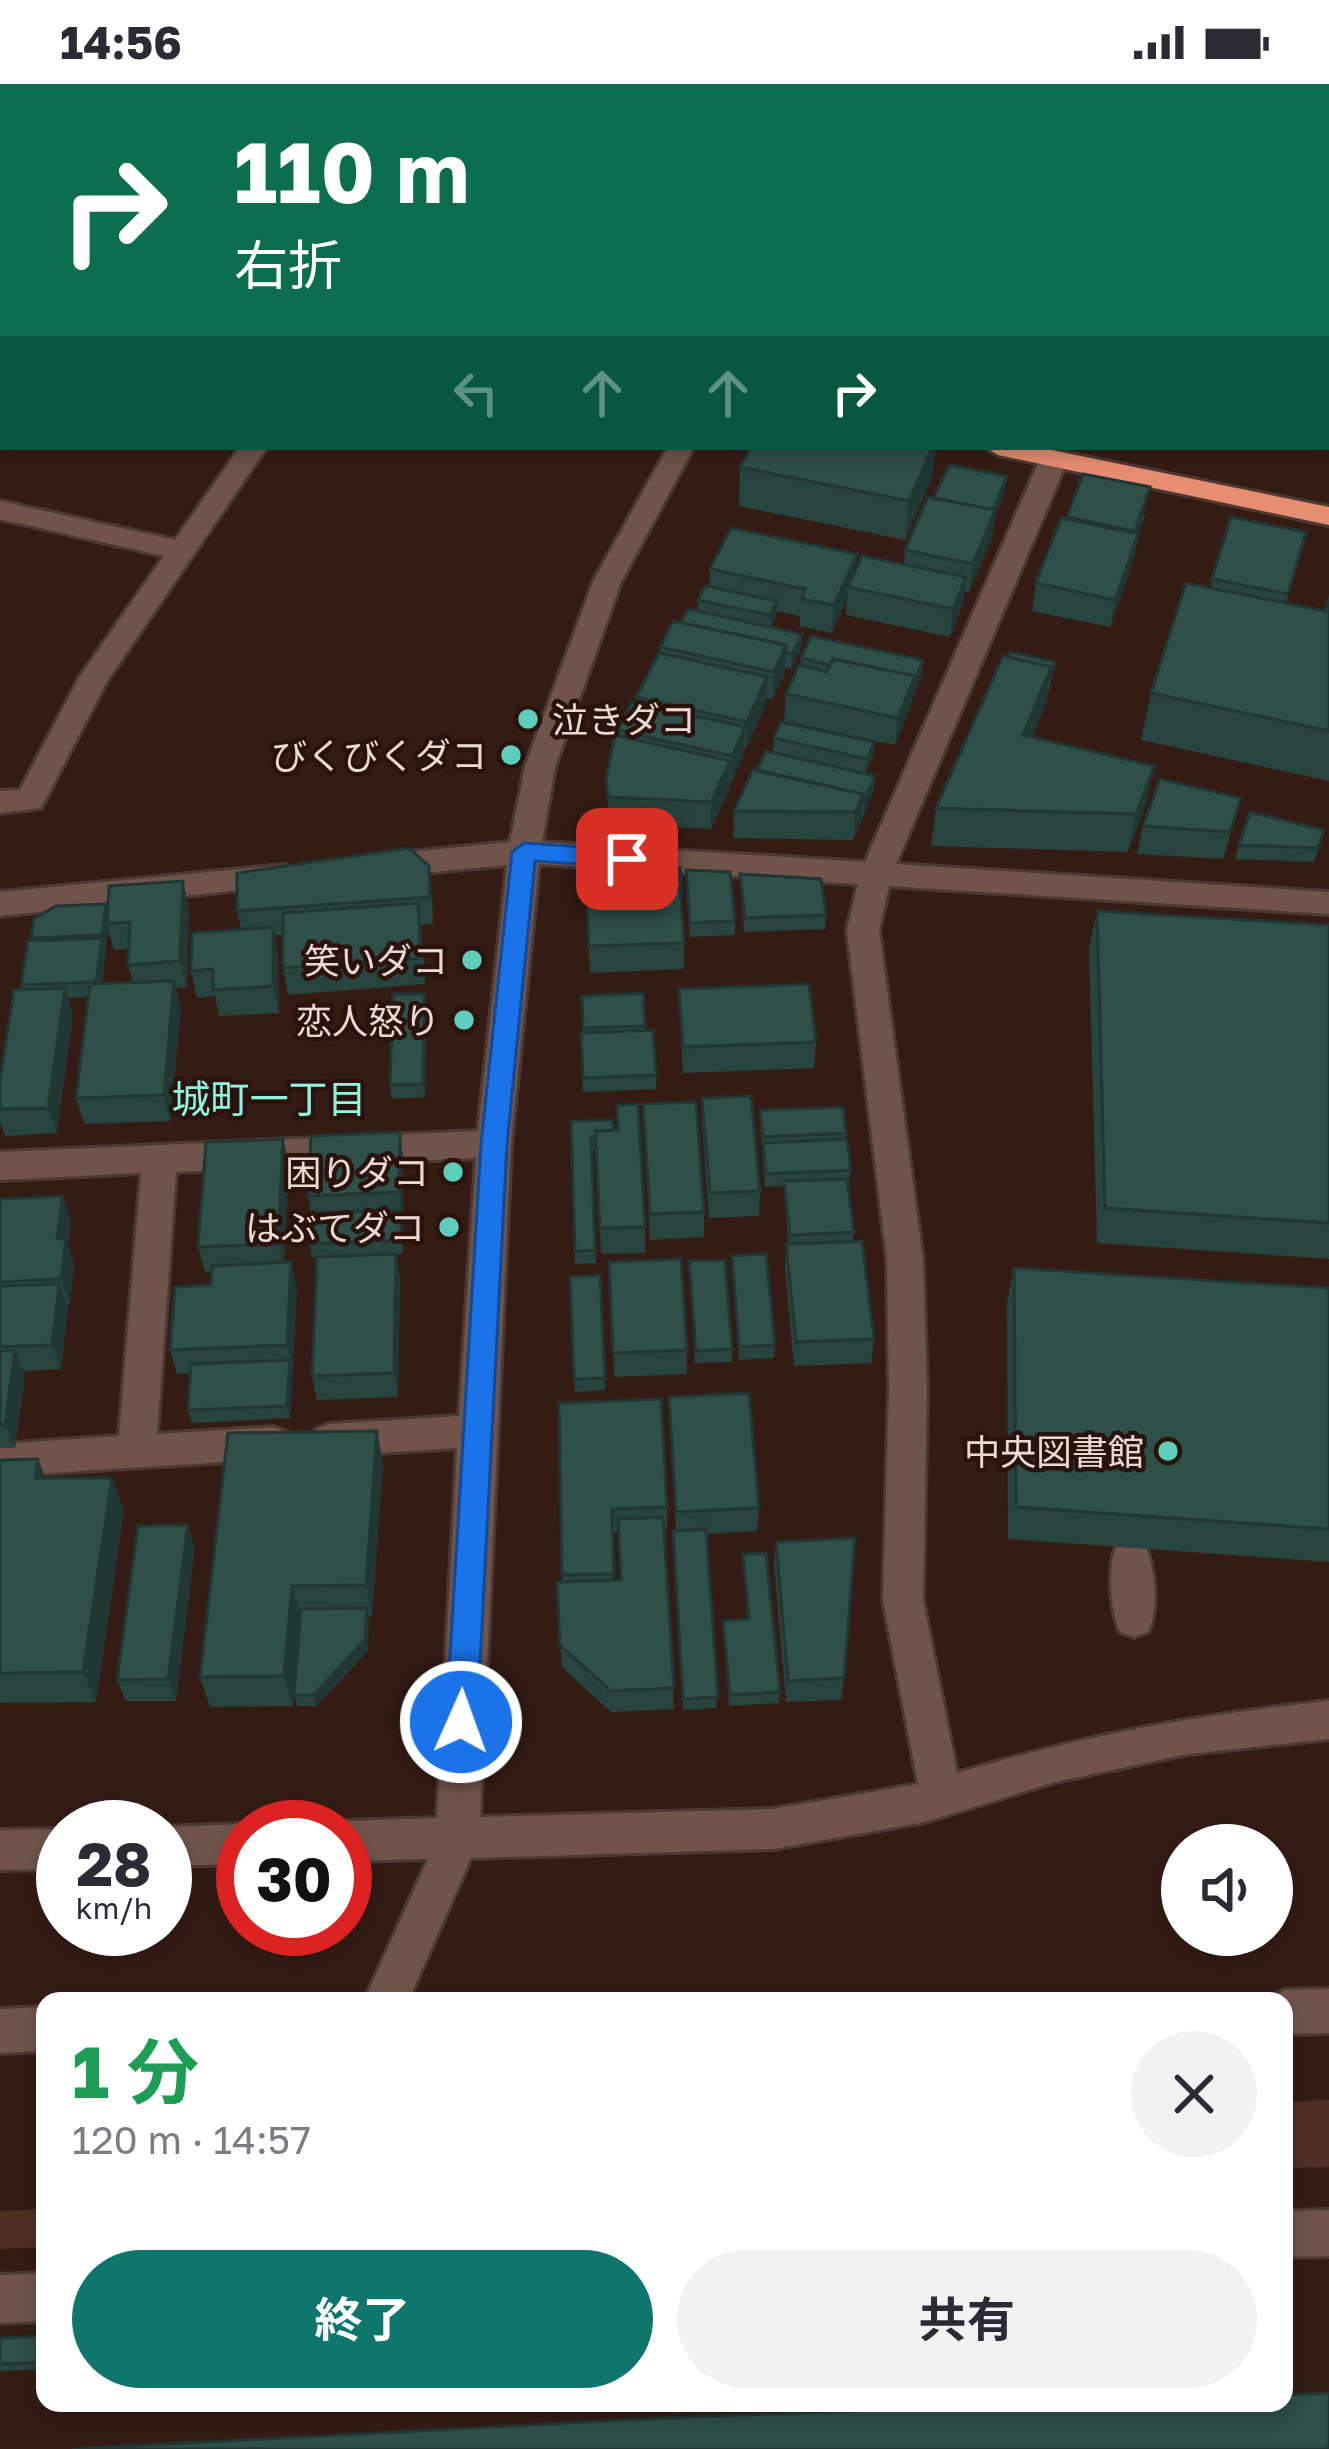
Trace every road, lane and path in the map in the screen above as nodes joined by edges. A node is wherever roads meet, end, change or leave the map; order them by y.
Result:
1 (252, 450) edge
2 (679, 450) edge
3 (1012, 450) edge
4 (1054, 459) junction
5 (0, 510) edge
6 (1329, 516) edge
7 (179, 550) junction
8 (0, 802) edge
9 (524, 852) junction
10 (351, 869) edge
11 (877, 872) junction
12 (305, 874) edge
13 (1329, 903) edge
14 (1, 907) edge
15 (494, 1144) junction
16 (159, 1160) junction
17 (0, 1166) edge
18 (476, 1431) junction
19 (137, 1452) junction
20 (0, 1460) edge
21 (1131, 1557) edge
22 (1134, 1619) dead end
23 (1329, 1720) edge
24 (941, 1797) junction
25 (458, 1838) junction
26 (372, 1840) edge
27 (36, 1849) edge
28 (0, 1850) edge
29 (390, 1992) edge
30 (1293, 2012) edge
31 (1329, 2012) edge
32 (36, 2029) edge
33 (0, 2031) edge
34 (1329, 2233) edge
35 (1293, 2234) edge
36 (36, 2297) edge
37 (0, 2299) edge

1 - 7 street
2 - 9 street
3 - 4 highway
4 - 6 highway
4 - 11 street
5 - 7 street
7 - 8 street
9 - 10 street
9 - 11 street
9 - 15 street
11 - 13 street
11 - 24 street
12 - 14 street
15 - 16 street
15 - 18 street
16 - 17 street
16 - 19 street
18 - 19 street
18 - 25 street
19 - 20 street
21 - 22 street
23 - 24 street
24 - 25 street
25 - 26 street
25 - 29 street
27 - 28 street
30 - 31 street
32 - 33 street
34 - 35 street
36 - 37 street

